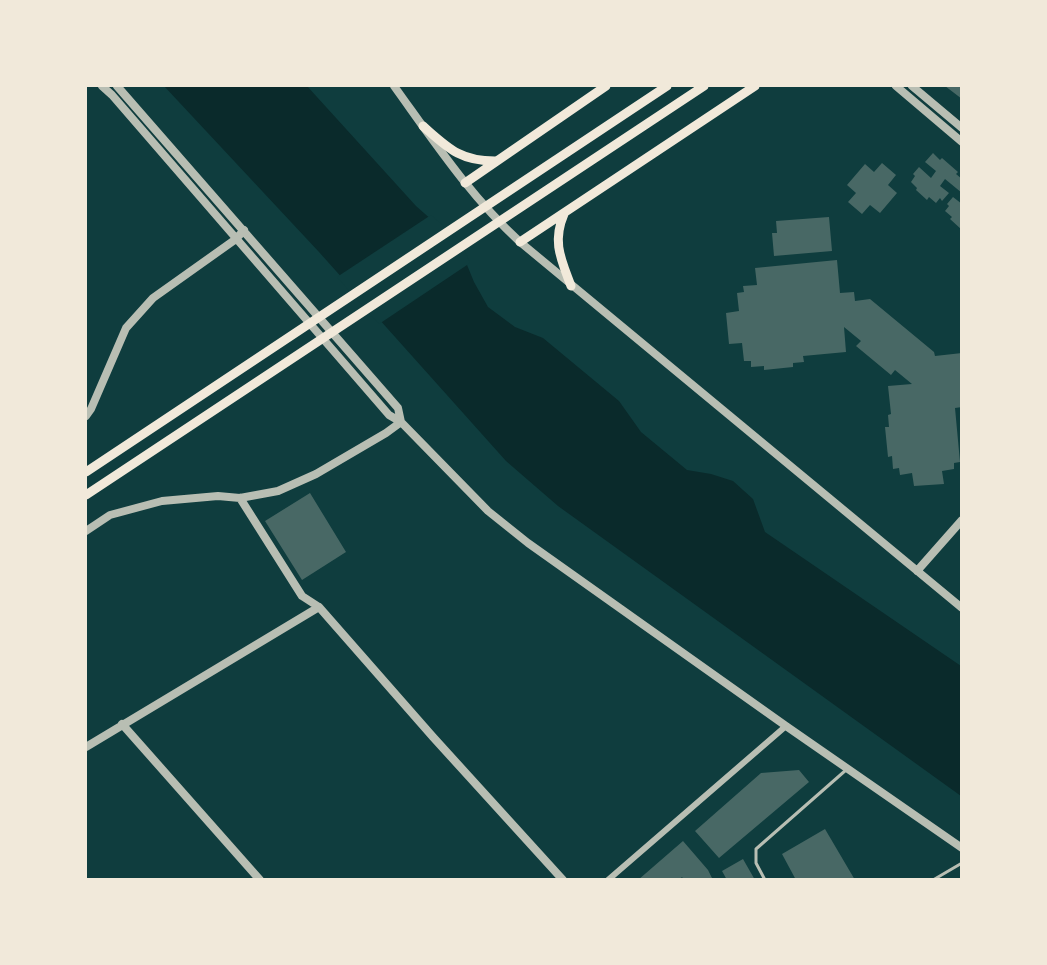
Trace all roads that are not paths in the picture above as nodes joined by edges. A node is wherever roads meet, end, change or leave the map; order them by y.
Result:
1 (102, 86) edge
2 (117, 86) edge
3 (394, 86) edge
4 (606, 86) edge
5 (667, 86) edge
6 (704, 86) edge
7 (754, 86) edge
8 (896, 86) edge
9 (912, 86) edge
10 (423, 126) junction
11 (962, 128) edge
12 (962, 142) edge
13 (495, 161) junction
14 (465, 183) junction
15 (564, 213) junction
16 (244, 230) junction
17 (236, 239) junction
18 (520, 242) junction
19 (571, 286) junction
20 (86, 416) edge
21 (401, 422) junction
22 (86, 472) edge
23 (86, 495) edge
24 (240, 498) junction
25 (962, 520) edge
26 (86, 531) edge
27 (917, 571) junction
28 (319, 607) junction
29 (962, 608) edge
30 (122, 724) junction
31 (786, 726) junction
32 (86, 747) edge
33 (848, 769) junction
34 (962, 848) edge
35 (962, 863) edge
36 (260, 879) edge
37 (563, 879) edge
38 (608, 879) edge
39 (765, 879) edge
40 (933, 879) edge

1 - 17 street
2 - 16 street
3 - 10 street
4 - 13 main road
5 - 22 main road
6 - 23 main road
7 - 15 main road
8 - 12 street
9 - 11 street
10 - 13 main road
10 - 14 street
13 - 14 main road
14 - 18 street
15 - 18 main road
15 - 19 main road
16 - 17 street
16 - 21 street
17 - 20 street
17 - 21 street
18 - 19 street
19 - 27 street
21 - 24 street
21 - 31 street
24 - 26 street
24 - 28 street
25 - 27 street
27 - 29 street
28 - 30 street
28 - 37 street
30 - 32 street
30 - 36 street
31 - 33 street
31 - 38 street
33 - 34 street
33 - 39 lane
35 - 40 lane

